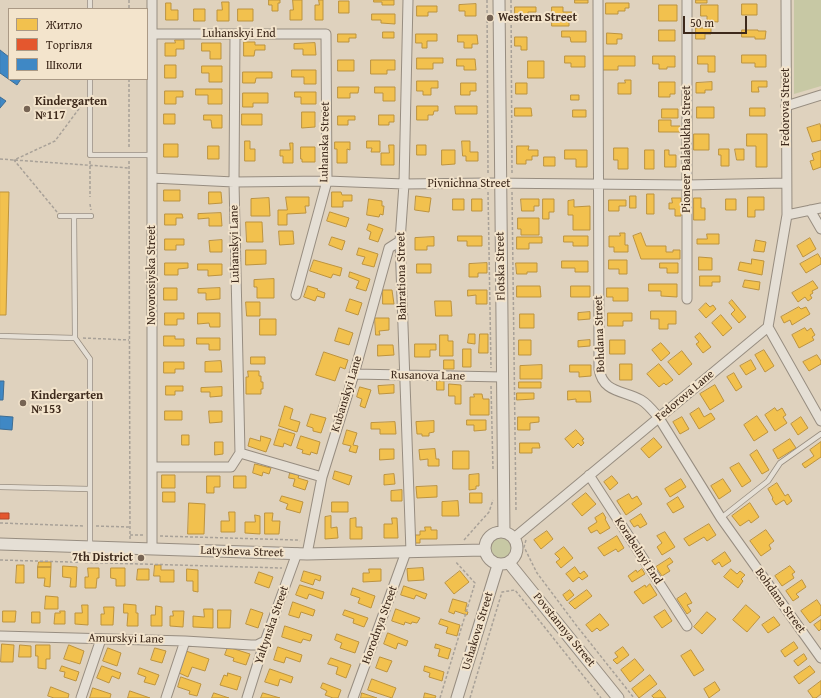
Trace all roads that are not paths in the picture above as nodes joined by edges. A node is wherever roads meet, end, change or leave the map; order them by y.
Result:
1 (152, 0) edge
2 (408, 0) edge
3 (499, 0) edge
4 (598, 0) edge
5 (687, 0) edge
6 (786, 0) edge
7 (152, 34) junction
8 (235, 34) junction
9 (326, 34) joint
10 (90, 80) edge
11 (821, 94) edge
12 (786, 106) junction
13 (152, 155) junction
14 (152, 178) junction
15 (327, 181) junction
16 (234, 182) junction
17 (500, 183) junction
18 (786, 183) junction
19 (404, 184) junction
20 (598, 185) junction
21 (687, 185) junction
22 (821, 208) edge
23 (810, 210) junction
24 (786, 215) junction
25 (60, 216) road end
26 (74, 216) junction
27 (90, 216) dead end
28 (821, 229) edge
29 (400, 241) junction
30 (296, 295) dead end
31 (687, 299) dead end
32 (768, 328) junction
33 (0, 336) edge
34 (75, 338) junction
35 (354, 374) junction
36 (405, 376) junction
37 (497, 377) junction
38 (659, 418) junction
39 (821, 422) edge
40 (821, 434) edge
41 (240, 453) junction
42 (152, 467) junction
43 (322, 476) junction
44 (589, 476) junction
45 (0, 487) edge
46 (90, 490) junction
47 (721, 518) junction
48 (509, 535) junction
49 (0, 544) edge
50 (90, 547) junction
51 (152, 549) junction
52 (484, 550) junction
53 (304, 551) junction
54 (409, 552) junction
55 (510, 563) junction
56 (498, 565) junction
57 (688, 626) dead end
58 (0, 636) edge
59 (101, 639) junction
60 (185, 641) junction
61 (265, 641) junction
62 (251, 645) junction
63 (260, 655) junction
64 (821, 658) edge
65 (81, 698) edge
66 (166, 698) edge
67 (247, 698) edge
68 (353, 698) edge
69 (457, 698) edge
70 (618, 698) edge

1 - 7 street, Novorosiyska Street
2 - 19 street, Bahrationa Street
3 - 17 street, Flotska Street
4 - 20 street, Bohdana Street
5 - 21 street, Pioneer Balabukha Street
6 - 12 street, Fedorova Street
7 - 8 street, Luhanskyi End
7 - 13 street, Novorosiyska Street
8 - 9 street, Luhanskyi End
8 - 16 street, Luhanskyi Lane
9 - 15 street, Luhanska Street
10 - 13 lane
11 - 12 street
12 - 18 street, Fedorova Street
13 - 14 street, Novorosiyska Street
14 - 16 street, Pivnichna Street
14 - 42 street, Novorosiyska Street
15 - 16 street, Pivnichna Street
15 - 19 street, Pivnichna Street
15 - 30 street, Luhanska Street
16 - 41 street, Luhanskyi Lane
17 - 19 street, Pivnichna Street
17 - 20 street, Pivnichna Street
17 - 37 street, Flotska Street
18 - 21 street, Pivnichna Street
18 - 24 street, Fedorova Street
19 - 29 street, Bahrationa Street
20 - 21 street, Pivnichna Street
20 - 38 street, Bohdana Street
21 - 31 street, Pioneer Balabukha Street
22 - 23 street
23 - 24 street
23 - 28 street
24 - 32 street
25 - 26 lane
26 - 27 lane
26 - 34 lane
29 - 35 street, Kubanskyi Lane
29 - 36 street, Bahrationa Street
32 - 38 street, Fedorova Lane
32 - 39 street
33 - 34 lane
34 - 46 lane
35 - 36 street, Rusanova Lane
35 - 43 street, Kubanskyi Lane
36 - 37 street, Rusanova Lane
36 - 54 street, Bahrationa Street
37 - 48 street, Flotska Street
38 - 44 street, Fedorova Lane
38 - 47 street, Bohdana Street
40 - 47 lane
41 - 42 street
41 - 43 street
42 - 51 street, Novorosiyska Street
43 - 53 street, Kubanskyi Lane
44 - 48 street, Fedorova Lane
44 - 57 street, Korabelnyi End
45 - 46 lane
46 - 50 lane
47 - 64 street, Bohdana Street
48 - 52 street
48 - 55 street
49 - 50 street, Latysheva Street
50 - 51 street, Latysheva Street
51 - 53 street, Latysheva Street
52 - 54 street, Latysheva Street
52 - 56 street
53 - 54 street, Latysheva Street
53 - 61 street, Yaltynska Street
54 - 68 street, Horodnya Street
55 - 56 street
55 - 70 street, Povstannya Street
56 - 69 street, Ushakova Street
58 - 59 street, Amurskyi Lane
59 - 60 street, Amurskyi Lane
59 - 65 street
60 - 62 street, Amurskyi Lane
60 - 66 street
61 - 62 street, Amurskyi Lane
61 - 63 street, Yaltynska Street
62 - 63 street
63 - 67 street, Yaltynska Street

